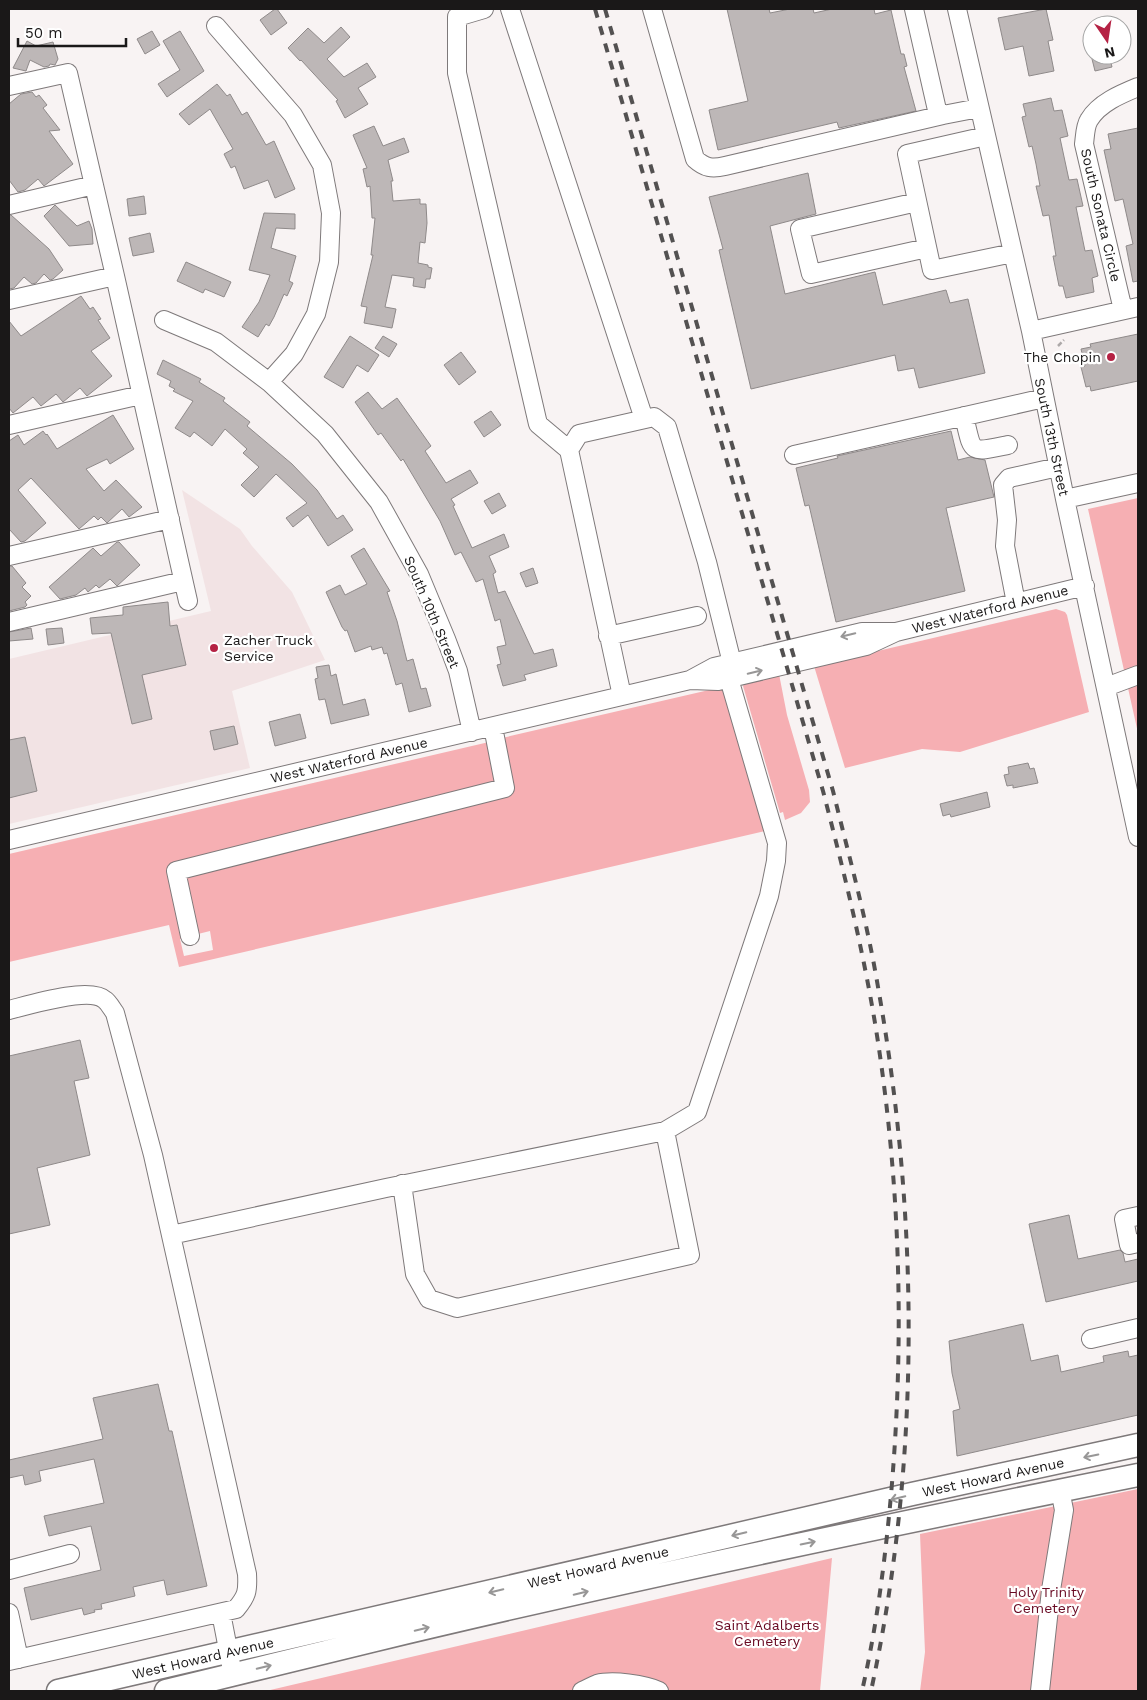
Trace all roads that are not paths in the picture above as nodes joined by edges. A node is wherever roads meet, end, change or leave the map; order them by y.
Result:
1 (484, 9) edge
2 (510, 9) edge
3 (652, 9) edge
4 (914, 9) edge
5 (957, 9) edge
6 (216, 26) dead end
7 (9, 86) edge
8 (1138, 87) edge
9 (979, 108) junction
10 (943, 115) junction
11 (986, 136) junction
12 (94, 185) junction
13 (917, 202) junction
14 (9, 205) edge
15 (928, 248) junction
16 (1013, 253) junction
17 (115, 276) junction
18 (9, 300) edge
19 (1130, 308) edge
20 (164, 320) dead end
21 (1031, 332) junction
22 (269, 382) junction
23 (141, 395) junction
24 (1044, 398) junction
25 (964, 416) junction
26 (644, 419) junction
27 (9, 425) edge
28 (1008, 445) dead end
29 (569, 450) junction
30 (794, 455) dead end
31 (1058, 467) junction
32 (1138, 483) edge
33 (1065, 499) junction
34 (170, 519) junction
35 (9, 556) edge
36 (183, 580) junction
37 (1085, 586) junction
38 (188, 601) dead end
39 (1016, 603) junction
40 (697, 616) dead end
41 (9, 622) edge
42 (608, 636) junction
43 (728, 669) junction
44 (1138, 675) edge
45 (1106, 687) junction
46 (622, 696) junction
47 (493, 727) junction
48 (472, 732) junction
49 (1138, 837) edge
50 (9, 840) edge
51 (190, 936) dead end
52 (9, 1010) edge
53 (665, 1131) junction
54 (402, 1184) junction
55 (1138, 1216) edge
56 (171, 1235) junction
57 (1138, 1243) edge
58 (1138, 1328) edge
59 (1092, 1338) dead end
60 (1138, 1446) edge
61 (1138, 1474) edge
62 (1060, 1490) junction
63 (70, 1554) dead end
64 (9, 1570) edge
65 (222, 1613) junction
66 (9, 1614) edge
67 (229, 1652) junction
68 (14, 1660) edge
69 (233, 1675) junction
70 (58, 1691) edge
71 (166, 1691) edge
72 (582, 1691) edge
73 (659, 1691) edge
74 (1040, 1691) edge

1 - 29 street
2 - 26 street
3 - 10 street
4 - 10 street
5 - 9 street, South 13th Street
6 - 22 street
7 - 12 street
8 - 19 street, South Sonata Circle
9 - 10 street
9 - 11 street, South 13th Street
11 - 13 street
11 - 16 street, South 13th Street
12 - 14 street
12 - 17 street
13 - 15 street
13 - 15 street
15 - 16 street
16 - 21 street, South 13th Street
17 - 18 street
17 - 23 street
19 - 21 street
20 - 22 street, South 10th Street
21 - 24 street, South 13th Street
22 - 48 street, South 10th Street
23 - 27 street
23 - 34 street
24 - 25 street
24 - 31 street, South 13th Street
25 - 28 street
25 - 30 street
26 - 29 street
26 - 43 street
29 - 42 street
31 - 33 street, South 13th Street
31 - 39 street
32 - 33 street
33 - 37 street, South 13th Street
34 - 35 street
34 - 36 street
36 - 38 street
36 - 41 street
37 - 39 street, West Waterford Avenue
37 - 45 street, South 13th Street
39 - 43 street, West Waterford Avenue
40 - 42 street
42 - 46 street
43 - 46 street, West Waterford Avenue
43 - 53 street
44 - 45 street
45 - 49 street, South 13th Street
46 - 47 street, West Waterford Avenue
47 - 48 street, West Waterford Avenue
47 - 51 street
48 - 50 street, West Waterford Avenue
52 - 56 street
53 - 54 street
53 - 54 street
54 - 56 street
55 - 57 street
56 - 65 street
58 - 59 street
60 -> 67 main road, West Howard Avenue
61 - 62 main road, West Howard Avenue
69 -> 62 main road, West Howard Avenue
62 - 74 street
63 - 64 street
65 - 67 street
65 - 68 street
66 - 68 street
67 - 69 street
67 - 70 main road, West Howard Avenue
69 - 71 main road, West Howard Avenue
72 - 73 street

